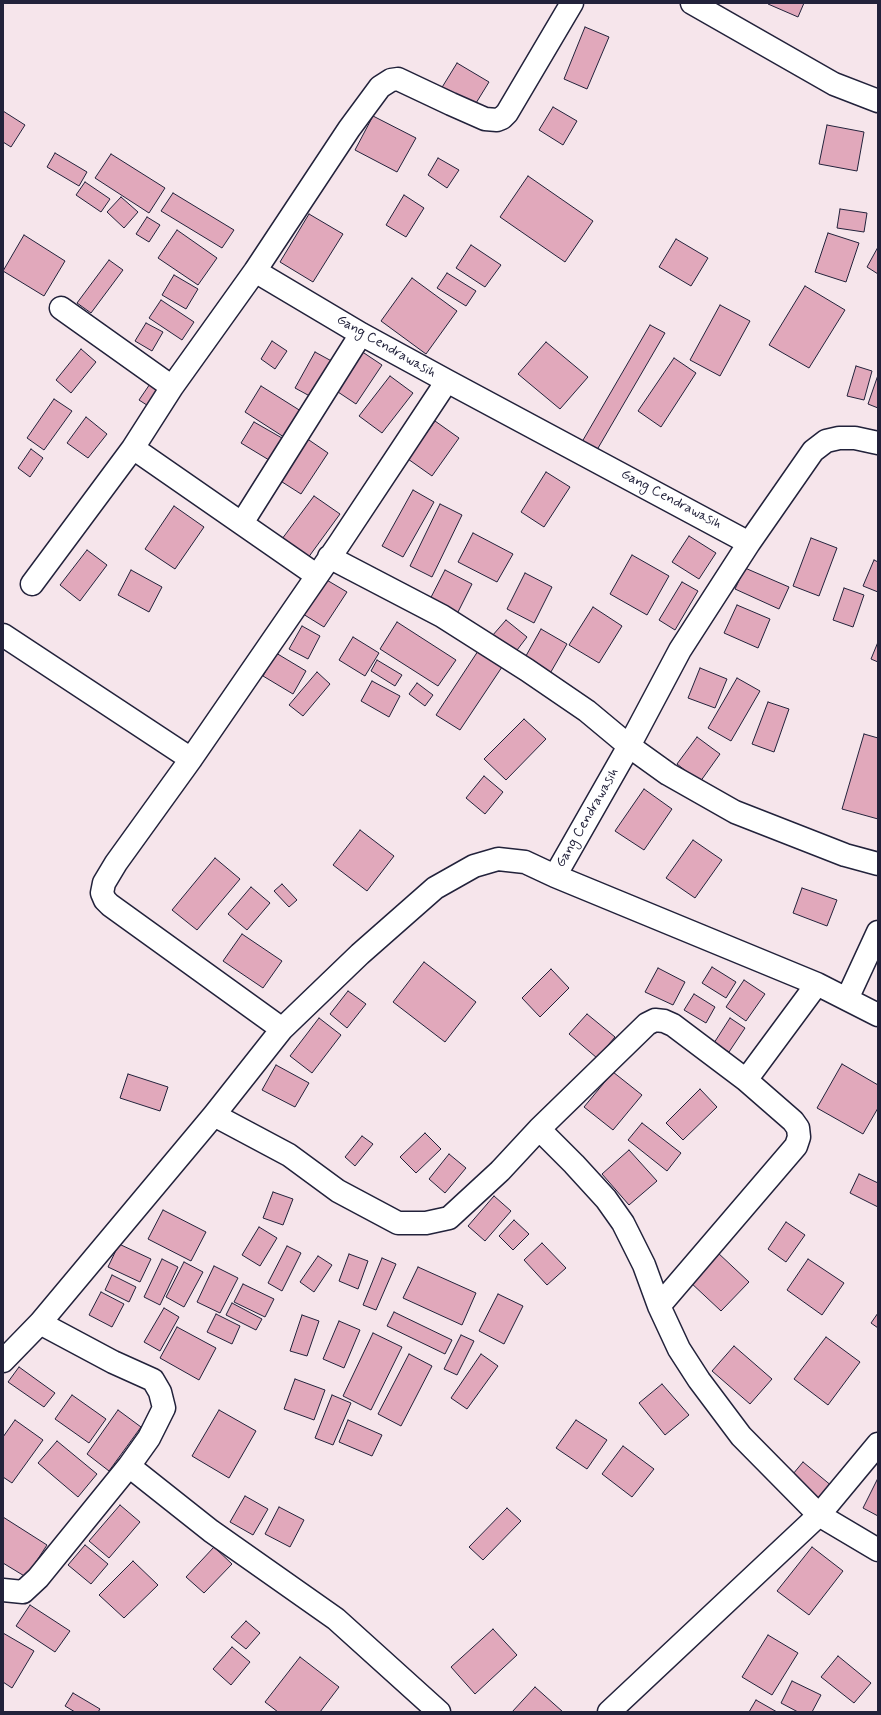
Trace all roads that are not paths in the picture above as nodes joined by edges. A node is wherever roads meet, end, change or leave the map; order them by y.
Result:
1 (572, 3) edge
2 (692, 3) edge
3 (878, 101) edge
4 (255, 271) junction
5 (61, 308) dead end
6 (362, 334) junction
7 (447, 381) junction
8 (172, 387) junction
9 (878, 443) edge
10 (133, 448) junction
11 (242, 523) junction
12 (749, 543) junction
13 (329, 557) junction
14 (316, 575) junction
15 (32, 584) dead end
16 (3, 635) edge
17 (629, 746) junction
18 (191, 759) junction
19 (878, 864) edge
20 (555, 876) junction
21 (878, 932) edge
22 (817, 984) junction
23 (847, 999) junction
24 (878, 1015) edge
25 (282, 1029) junction
26 (746, 1080) junction
27 (214, 1115) junction
28 (539, 1129) junction
29 (659, 1306) junction
30 (40, 1323) junction
31 (8, 1348) edge
32 (878, 1444) edge
33 (128, 1466) junction
34 (819, 1515) junction
35 (878, 1550) edge
36 (3, 1590) edge
37 (439, 1712) edge
38 (609, 1712) edge

1 - 4 street
2 - 3 street
4 - 6 street, Gang Cendrawasih
4 - 8 street
5 - 8 street
6 - 7 street, Gang Cendrawasih
6 - 11 street
7 - 12 street, Gang Cendrawasih
7 - 13 street
8 - 10 street
9 - 12 street
10 - 11 street
10 - 15 street
11 - 14 street
12 - 17 street, Gang Cendrawasih
13 - 14 street
13 - 17 street
14 - 18 street
16 - 18 street
17 - 19 street
17 - 20 street, Gang Cendrawasih
18 - 25 street
20 - 22 street
20 - 25 street
21 - 23 street
22 - 23 street
22 - 26 street
23 - 24 street
25 - 27 street
26 - 28 street
26 - 29 street
27 - 28 street
27 - 30 street
28 - 29 street
29 - 34 street
30 - 31 street
30 - 33 street
32 - 34 street
33 - 36 street
33 - 37 street
34 - 35 street
34 - 38 street

